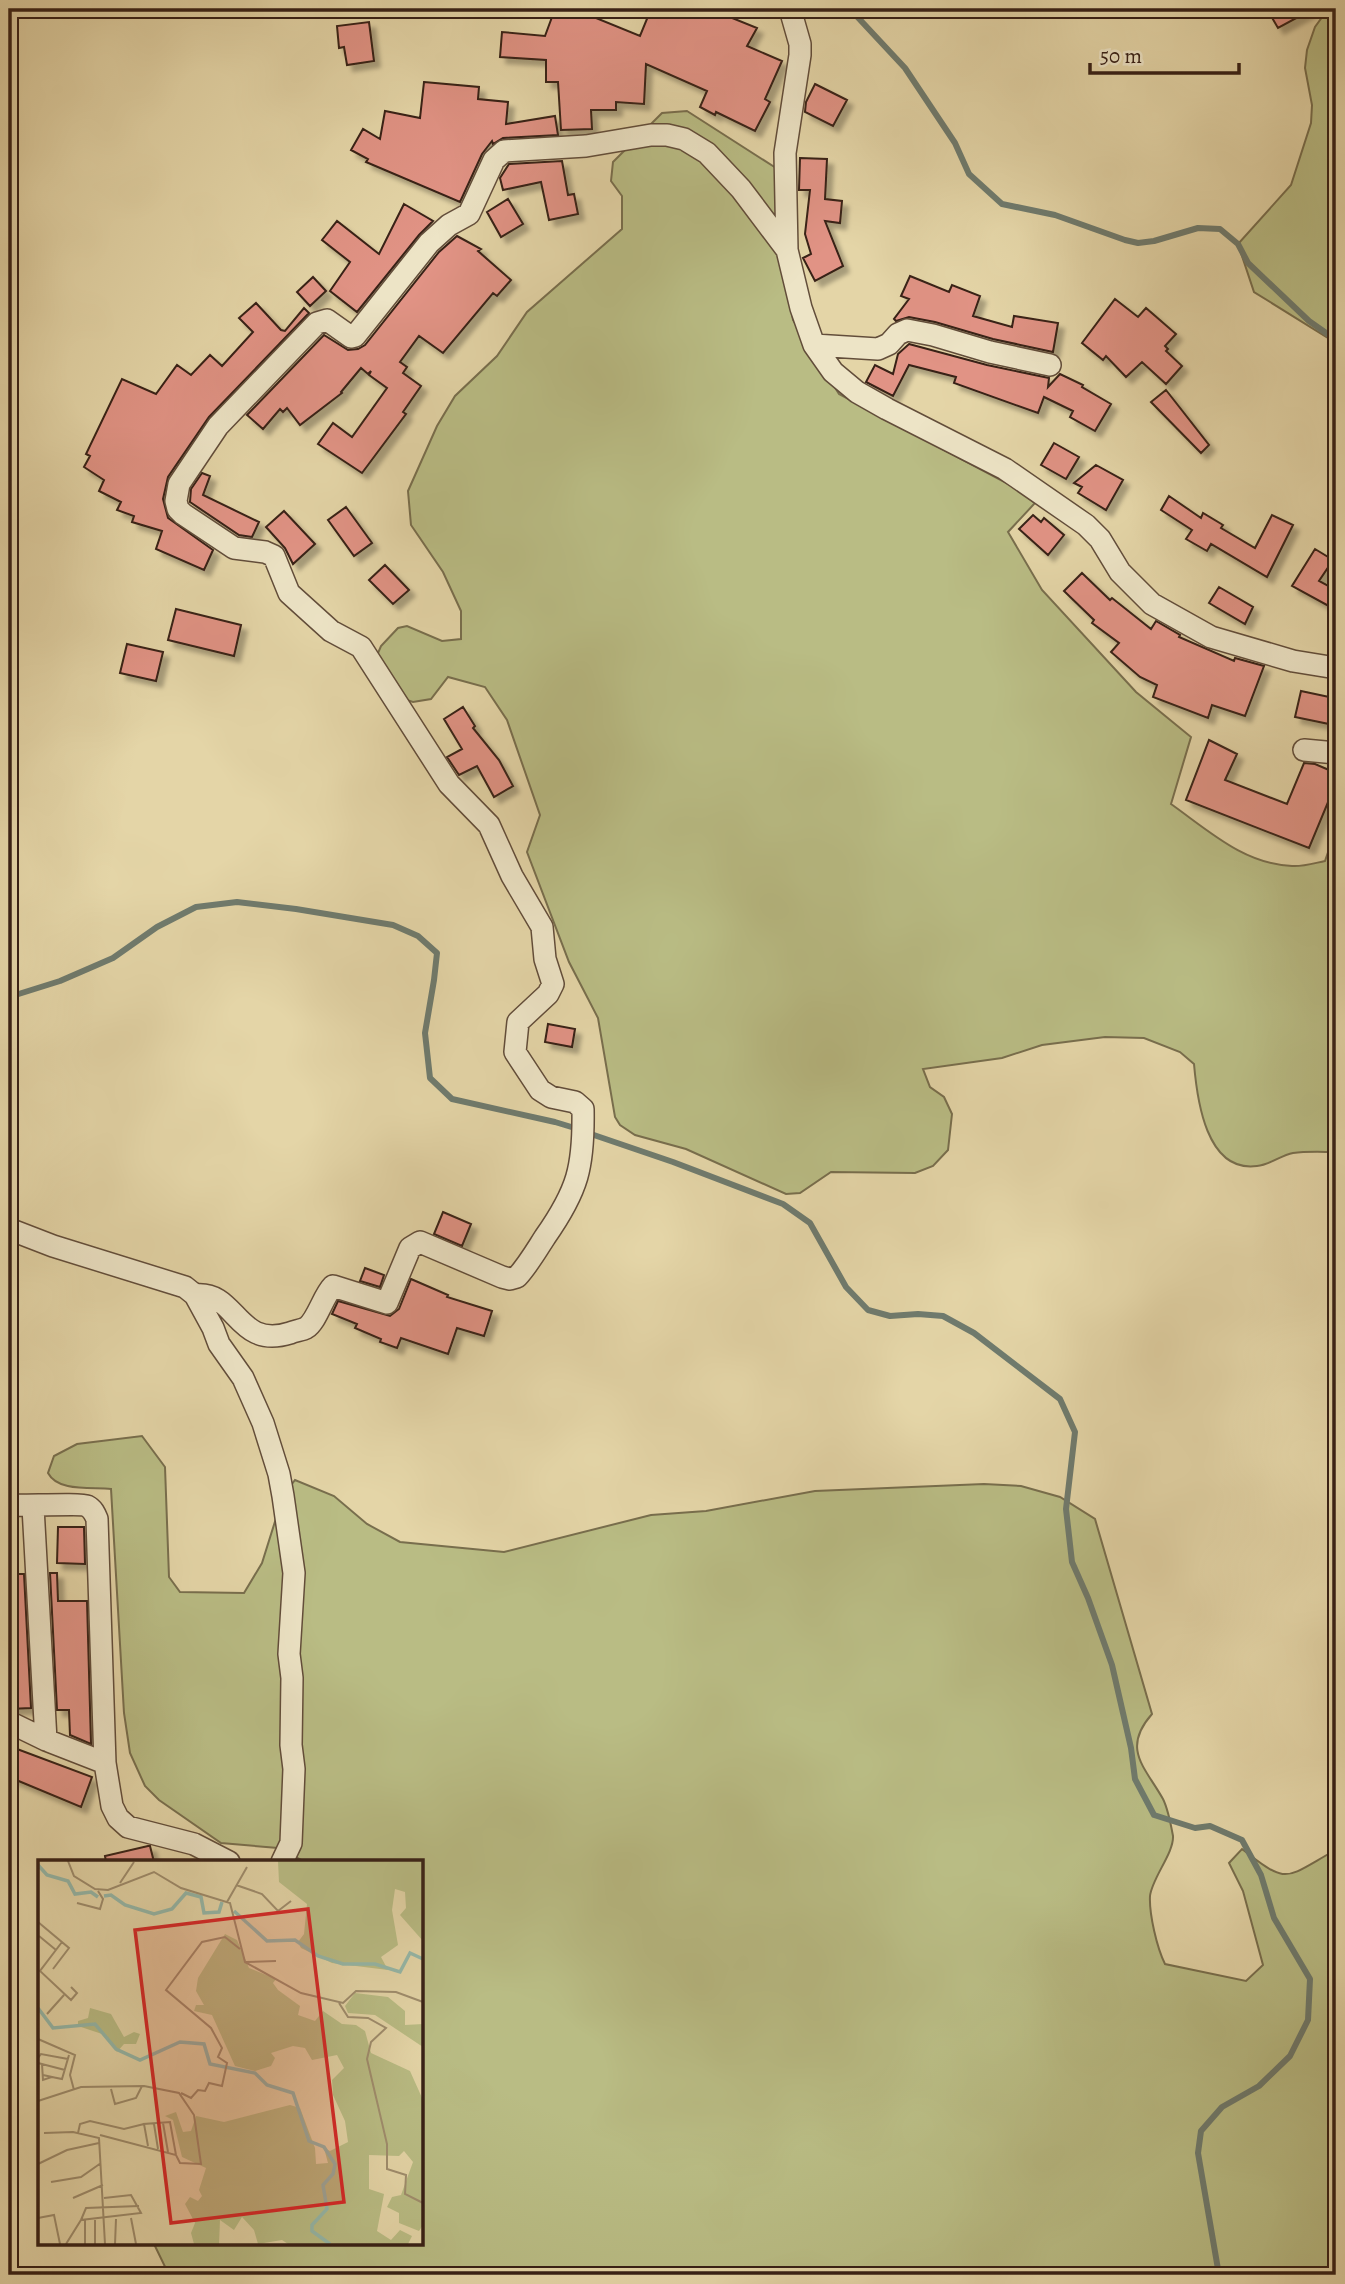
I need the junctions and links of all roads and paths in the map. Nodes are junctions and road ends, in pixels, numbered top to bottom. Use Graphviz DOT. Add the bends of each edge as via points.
graph roads {
  1 [pos="790,9"];
  2 [pos="787,250"];
  3 [pos="814,345"];
  4 [pos="1050,365"];
  5 [pos="1334,671"];
  6 [pos="1304,750"];
  7 [pos="1336,753"];
  8 [pos="9,1229"];
  9 [pos="195,1295"];
  10 [pos="9,1505"];
  11 [pos="33,1507"];
  12 [pos="9,1721"];
  13 [pos="46,1740"];
  14 [pos="105,1763"];
  15 [pos="225,1860"];
  16 [pos="283,1860"];
  1 -- 2 [label="street" via="800,55 785,153"];
  2 -- 3 [label="street"];
  2 -- 9 [label="street" via="741,188 707,153 684,139 650,135 586,146 504,151 494,160 468,214 429,243 355,336 327,320 317,323 222,422 179,484 178,509 183,514 230,546 274,556 289,593 331,631 361,647 449,784 489,825 542,927 553,984 518,1022 515,1052 540,1090 583,1109 580,1171 567,1205 517,1277 502,1277 421,1242 410,1248 387,1303 333,1286 308,1326 269,1337 245,1326 217,1298"];
  3 -- 4 [label="street" via="878,349 907,330"];
  3 -- 5 [label="street" via="832,372 857,392 1006,469 1086,525 1120,572 1152,604 1211,636"];
  6 -- 7 [label="street"];
  8 -- 9 [label="street" via="166,1280"];
  9 -- 16 [label="street" via="263,1423 283,1496 294,1573 289,1654 294,1769 291,1843"];
  10 -- 11 [label="street"];
  11 -- 13 [label="street"];
  11 -- 14 [label="street" via="85,1504 97,1519"];
  12 -- 13 [label="street"];
  13 -- 14 [label="street"];
  14 -- 15 [label="street" via="112,1806 128,1827 194,1844"];
}
